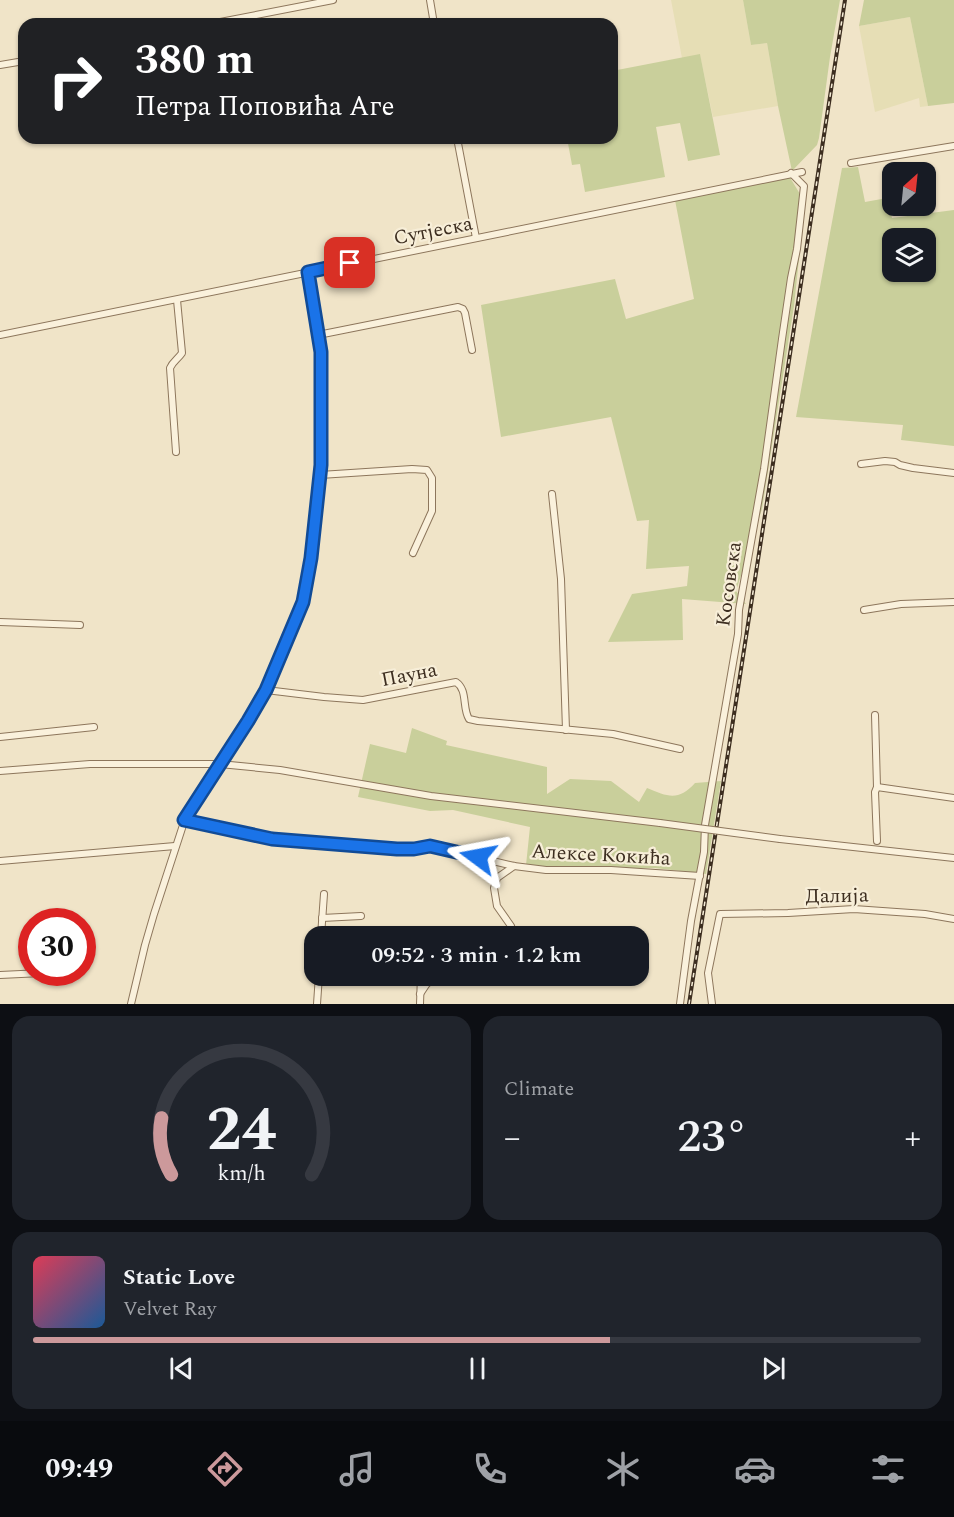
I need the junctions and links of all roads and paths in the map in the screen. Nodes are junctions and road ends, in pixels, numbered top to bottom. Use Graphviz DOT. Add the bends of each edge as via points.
graph roads {
  1 [pos="333,0"];
  2 [pos="430,0"];
  3 [pos="241,18"];
  4 [pos="433,18"];
  5 [pos="18,61"];
  6 [pos="0,65"];
  7 [pos="458,144"];
  8 [pos="954,146"];
  9 [pos="851,163"];
  10 [pos="802,172"];
  11 [pos="791,173"];
  12 [pos="476,238"];
  13 [pos="308,272"];
  14 [pos="177,300"];
  15 [pos="318,334"];
  16 [pos="0,335"];
  17 [pos="472,350"];
  18 [pos="176,452"];
  19 [pos="861,464"];
  20 [pos="954,473"];
  21 [pos="320,475"];
  22 [pos="552,494"];
  23 [pos="413,553"];
  24 [pos="954,602"];
  25 [pos="864,610"];
  26 [pos="0,622"];
  27 [pos="80,625"];
  28 [pos="266,690"];
  29 [pos="875,715"];
  30 [pos="94,727"];
  31 [pos="566,730"];
  32 [pos="0,736"];
  33 [pos="680,749"];
  34 [pos="220,764"];
  35 [pos="0,771"];
  36 [pos="877,787"];
  37 [pos="954,798"];
  38 [pos="184,820"];
  39 [pos="877,841"];
  40 [pos="175,846"];
  41 [pos="954,858"];
  42 [pos="0,861"];
  43 [pos="514,866"];
  44 [pos="700,876"];
  45 [pos="324,894"];
  46 [pos="361,916"];
  47 [pos="322,918"];
  48 [pos="954,919"];
  49 [pos="322,926"];
  50 [pos="511,926"];
  51 [pos="18,974"];
  52 [pos="0,975"];
  53 [pos="318,986"];
  54 [pos="420,986"];
  55 [pos="425,986"];
  56 [pos="420,994"];
  57 [pos="131,1004"];
  58 [pos="317,1004"];
  59 [pos="420,1004"];
  60 [pos="681,1004"];
  61 [pos="712,1004"];
  1 -- 3 [label="street"];
  2 -- 4 [label="street"];
  5 -- 6 [label="street"];
  7 -- 12 [label="street"];
  8 -- 9 [label="street"];
  10 -- 11 [label="street, Сутјеска"];
  11 -- 12 [label="street, Сутјеска"];
  11 -- 44 [label="street, Косовска" via="804,186 797,249 765,469 738,610 738,634"];
  12 -- 13 [label="street, Сутјеска"];
  13 -- 14 [label="street, Сутјеска"];
  13 -- 15 [label="street"];
  14 -- 16 [label="street, Сутјеска"];
  14 -- 18 [label="street" via="182,353 170,368"];
  15 -- 17 [label="street" via="458,307 465,313"];
  15 -- 21 [label="street"];
  19 -- 20 [label="street" via="885,461"];
  21 -- 23 [label="street" via="429,471 432,511"];
  21 -- 28 [label="street" via="303,602"];
  22 -- 31 [label="street" via="561,579"];
  24 -- 25 [label="street"];
  26 -- 27 [label="street"];
  28 -- 31 [label="street, Пауна" via="363,700 456,682 462,690 469,719"];
  28 -- 34 [label="street"];
  29 -- 36 [label="street"];
  30 -- 32 [label="street"];
  31 -- 33 [label="street, Пауна" via="613,734"];
  34 -- 35 [label="street" via="90,764"];
  34 -- 38 [label="street"];
  34 -- 41 [label="street, bridge" via="280,770 431,796"];
  36 -- 37 [label="street"];
  36 -- 39 [label="street"];
  38 -- 40 [label="street"];
  38 -- 43 [label="street" via="272,839 397,849 430,846"];
  40 -- 42 [label="street"];
  40 -- 57 [label="street"];
  43 -- 44 [label="street, Алексе Кокића"];
  43 -- 50 [label="street, Алексе Кокића" via="497,878 494,888 497,906"];
  44 -- 60 [label="street, Косовска"];
  45 -- 47 [label="street"];
  46 -- 47 [label="street"];
  47 -- 49 [label="street"];
  48 -- 61 [label="street, Далија" via="854,909 720,914 708,973"];
  51 -- 52 [label="street"];
  53 -- 58 [label="street"];
  54 -- 56 [label="street"];
  55 -- 56 [label="street"];
  56 -- 59 [label="street"];
}
